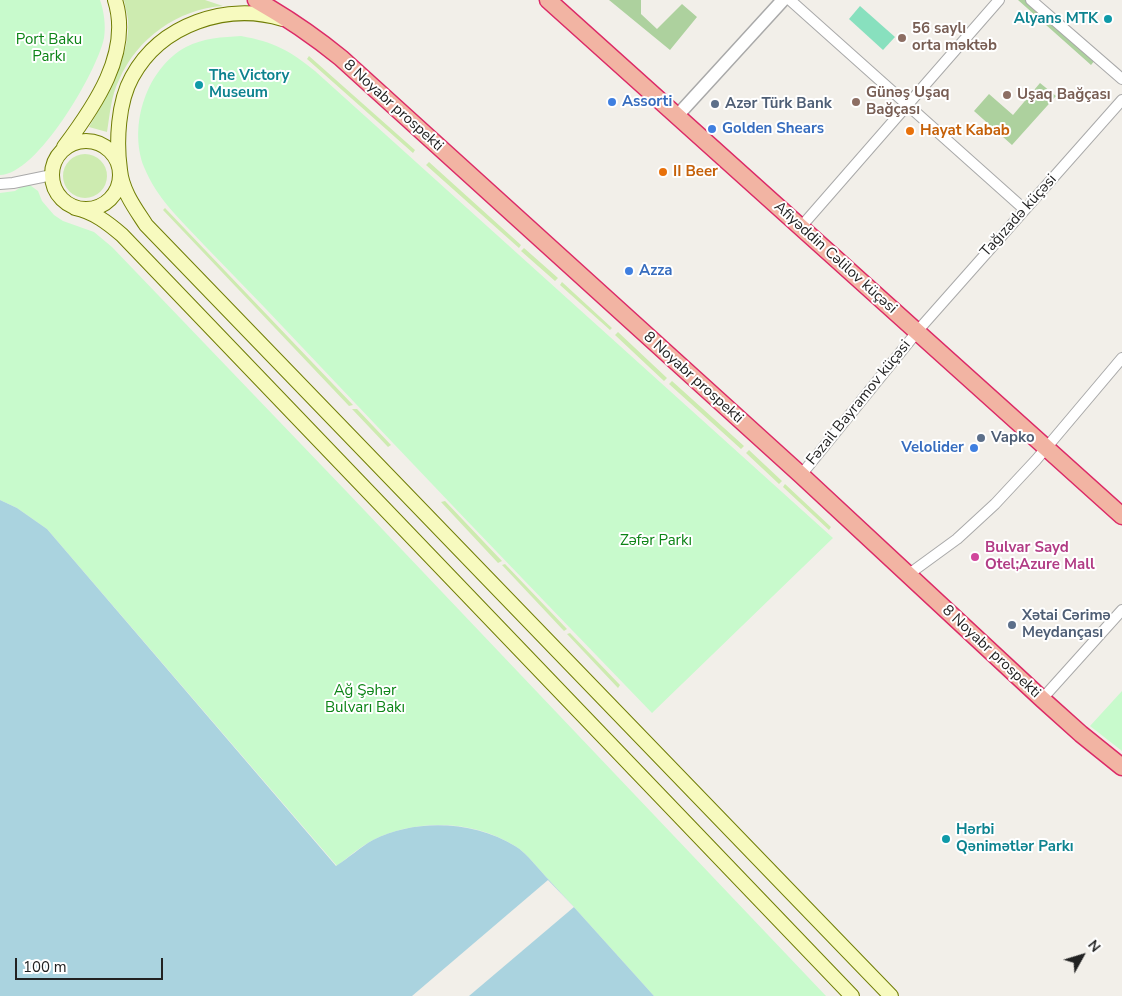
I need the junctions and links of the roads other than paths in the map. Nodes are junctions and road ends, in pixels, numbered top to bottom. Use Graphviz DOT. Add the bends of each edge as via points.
graph roads {
  1 [pos="116,0"];
  2 [pos="256,0"];
  3 [pos="548,0"];
  4 [pos="783,0"];
  5 [pos="790,0"];
  6 [pos="999,0"];
  7 [pos="1031,0"];
  8 [pos="296,24"];
  9 [pos="1122,79"];
  10 [pos="1122,100"];
  11 [pos="908,105"];
  12 [pos="677,116"];
  13 [pos="59,154"];
  14 [pos="120,170"];
  15 [pos="52,175"];
  16 [pos="0,184"];
  17 [pos="75,208"];
  18 [pos="1024,208"];
  19 [pos="800,228"];
  20 [pos="917,332"];
  21 [pos="1122,358"];
  22 [pos="1046,447"];
  23 [pos="801,475"];
  24 [pos="1122,516"];
  25 [pos="909,574"];
  26 [pos="1122,610"];
  27 [pos="1042,699"];
  28 [pos="1122,767"];
  29 [pos="852,996"];
  30 [pos="891,996"];
  1 -- 13 [label="main road" via="119,41 114,61 92,108"];
  2 -- 8 [label="highway, 8 Noyabr prospekti"];
  3 -- 12 [label="highway, Afiyəddin Cəlilov küçəsi"];
  4 -- 12 [label="street"];
  5 -- 11 [label="street"];
  6 -- 11 [label="street"];
  7 -- 9 [label="street"];
  8 -- 14 [label="main road" via="255,13 218,15 177,31 159,44 138,67 126,91 120,120"];
  8 -- 23 [label="highway, 8 Noyabr prospekti" via="341,58"];
  10 -- 18 [label="street, Tağızadə küçəsi"];
  11 -- 18 [label="street"];
  11 -- 19 [label="street"];
  12 -- 19 [label="highway, Afiyəddin Cəlilov küçəsi"];
  13 -- 14 [label="main road" via="78,142 89,141 109,150"];
  13 -- 15 [label="main road"];
  14 -- 17 [label="main road" via="116,193 108,202 87,210"];
  14 -- 30 [label="main road" via="126,191 146,225"];
  15 -- 16 [label="street"];
  15 -- 17 [label="main road" via="58,195"];
  17 -- 29 [label="main road" via="98,217 122,235"];
  18 -- 20 [label="street, Tağızadə küçəsi"];
  19 -- 20 [label="highway, Afiyəddin Cəlilov küçəsi"];
  20 -- 22 [label="highway, Afiyəddin Cəlilov küçəsi"];
  20 -- 23 [label="street, Fəzail Bayramov küçəsi"];
  21 -- 22 [label="street"];
  22 -- 24 [label="highway, Afiyəddin Cəlilov küçəsi"];
  22 -- 25 [label="street" via="978,521"];
  23 -- 25 [label="highway, 8 Noyabr prospekti"];
  25 -- 27 [label="highway, 8 Noyabr prospekti"];
  26 -- 27 [label="street"];
  27 -- 28 [label="highway, 8 Noyabr prospekti"];
}
